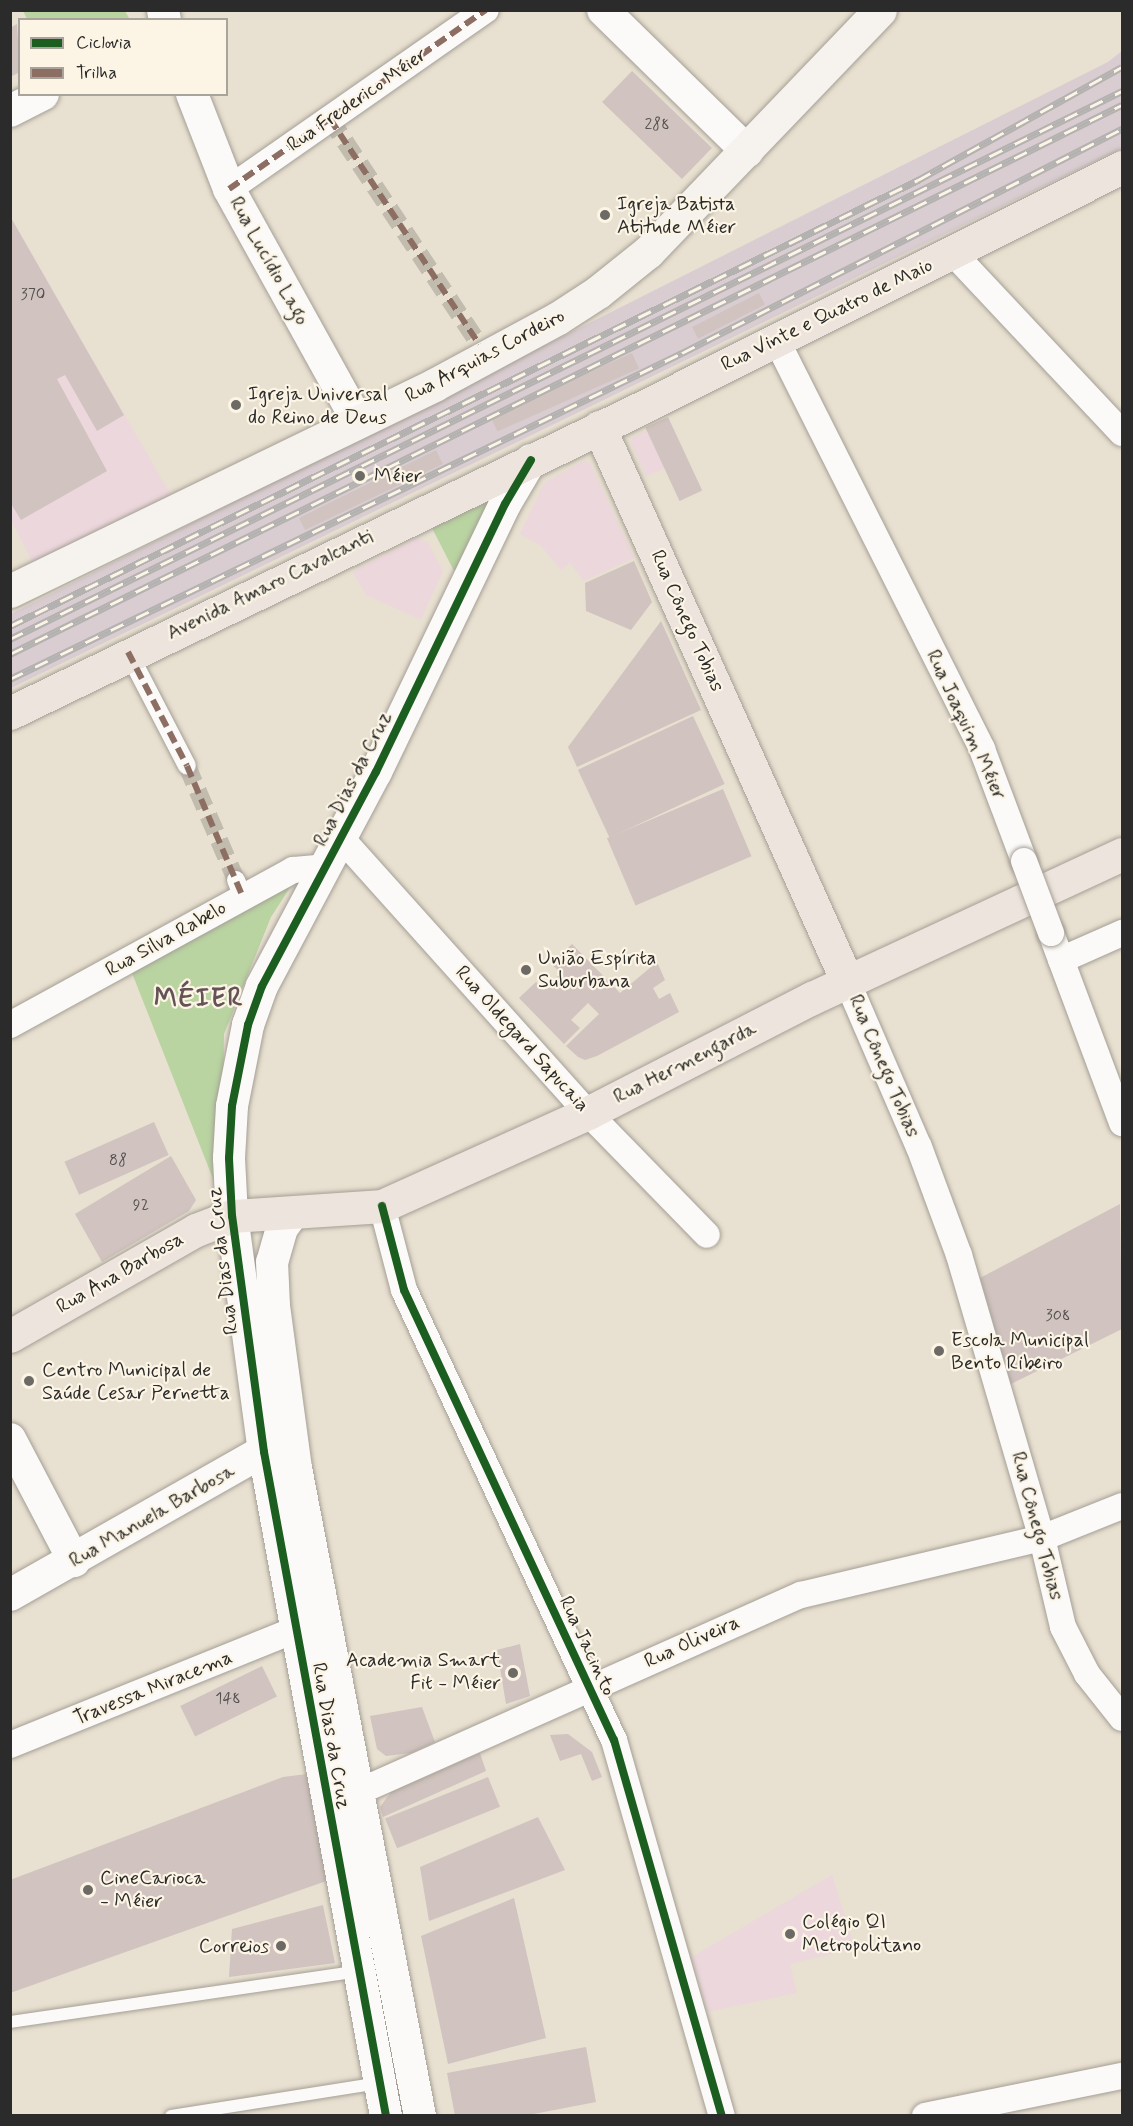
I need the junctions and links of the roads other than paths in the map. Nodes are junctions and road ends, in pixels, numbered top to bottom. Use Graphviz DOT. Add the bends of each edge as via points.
graph roads {
  1 [pos="486,10"];
  2 [pos="603,10"];
  3 [pos="880,10"];
  4 [pos="39,96"];
  5 [pos="193,96"];
  6 [pos="10,111"];
  7 [pos="747,151"];
  8 [pos="1122,167"];
  9 [pos="229,189"];
  10 [pos="952,253"];
  11 [pos="777,341"];
  12 [pos="358,422"];
  13 [pos="599,427"];
  14 [pos="1122,433"];
  15 [pos="531,460"];
  16 [pos="10,591"];
  17 [pos="128,652"];
  18 [pos="10,713"];
  19 [pos="187,766"];
  20 [pos="342,839"];
  21 [pos="1122,854"];
  22 [pos="326,867"];
  23 [pos="1122,933"];
  24 [pos="1061,960"];
  25 [pos="847,981"];
  26 [pos="10,1025"];
  27 [pos="588,1113"];
  28 [pos="1122,1123"];
  29 [pos="382,1206"];
  30 [pos="293,1213"];
  31 [pos="232,1216"];
  32 [pos="707,1235"];
  33 [pos="10,1336"];
  34 [pos="291,1434"];
  35 [pos="10,1439"];
  36 [pos="264,1452"];
  37 [pos="1122,1506"];
  38 [pos="1042,1538"];
  39 [pos="74,1561"];
  40 [pos="10,1595"];
  41 [pos="295,1630"];
  42 [pos="588,1690"];
  43 [pos="1122,1718"];
  44 [pos="10,1745"];
  45 [pos="358,1792"];
  46 [pos="359,1971"];
  47 [pos="10,2022"];
  48 [pos="1122,2076"];
  49 [pos="382,2083"];
  50 [pos="171,2115"];
  51 [pos="386,2115"];
  52 [pos="420,2115"];
  53 [pos="722,2115"];
  54 [pos="925,2115"];
  1 -- 9 [label="street, Rua Frederico Méier"];
  2 -- 7 [label="street"];
  3 -- 7 [label="main road, Rua Arquias Cordeiro"];
  4 -- 6 [label="street"];
  5 -- 9 [label="street, Rua Lucídio Lago"];
  7 -- 12 [label="main road, Rua Arquias Cordeiro" via="648,252 558,318 483,351"];
  8 -- 10 [label="main road, Rua Vinte e Quatro de Maio"];
  9 -- 12 [label="street, Rua Lucídio Lago"];
  10 -- 11 [label="main road, Rua Vinte e Quatro de Maio"];
  10 -- 14 [label="street"];
  11 -- 13 [label="main road, Rua Vinte e Quatro de Maio"];
  11 -- 24 [label="street, Rua Joaquim Méier, bridge" via="982,749"];
  12 -- 16 [label="main road, Rua Arquias Cordeiro"];
  13 -- 15 [label="main road, Rua Vinte e Quatro de Maio"];
  13 -- 25 [label="main road, Rua Cônego Tobias"];
  15 -- 17 [label="main road, Avenida Amaro Cavalcanti"];
  15 -- 20 [label="street, Rua Dias da Cruz" via="505,504"];
  17 -- 18 [label="main road, Avenida Amaro Cavalcanti"];
  17 -- 19 [label="street"];
  20 -- 22 [label="street, Rua Dias da Cruz"];
  20 -- 27 [label="street, Rua Oldegard Sapucaia"];
  21 -- 25 [label="main road, Rua Hermengarda"];
  22 -- 26 [label="street, Rua Silva Rabelo" via="293,870 239,888"];
  22 -- 31 [label="street, Rua Dias da Cruz" via="262,986 248,1025 232,1106"];
  23 -- 24 [label="street"];
  24 -- 28 [label="street, Rua Joaquim Méier"];
  25 -- 27 [label="main road, Rua Hermengarda"];
  25 -- 38 [label="street, Rua Cônego Tobias" via="919,1147 959,1255"];
  27 -- 29 [label="main road, Rua Hermengarda"];
  27 -- 32 [label="street, Rua Oldegard Sapucaia"];
  29 -- 30 [label="main road, Rua Hermengarda"];
  29 -- 42 [label="street, Rua Jacinto" via="404,1290"];
  30 -- 31 [label="main road, Rua Hermengarda"];
  30 -- 34 [label="street, Rua Dias da Cruz" via="282,1228 272,1262"];
  31 -- 33 [label="main road, Rua Ana Barbosa" via="196,1230"];
  31 -- 36 [label="street, Rua Dias da Cruz"];
  34 -- 36 [label="street, Rua Manuela Barbosa"];
  34 -- 45 [label="street, Rua Dias da Cruz"];
  35 -- 39 [label="street"];
  36 -- 39 [label="street, Rua Manuela Barbosa"];
  36 -- 41 [label="street, Rua Dias da Cruz"];
  37 -- 38 [label="street, Rua Oliveira"];
  38 -- 42 [label="street, Rua Oliveira" via="801,1595"];
  38 -- 43 [label="street, Rua Cônego Tobias" via="1063,1626 1074,1653"];
  39 -- 40 [label="street, Rua Manuela Barbosa"];
  41 -- 44 [label="street, Travessa Miracema"];
  41 -- 46 [label="street, Rua Dias da Cruz"];
  42 -- 45 [label="street, Rua Oliveira"];
  42 -- 53 [label="street, Rua Jacinto" via="621,1763"];
  45 -- 52 [label="street, Rua Dias da Cruz"];
  46 -- 47 [label="lane"];
  46 -- 49 [label="street, Rua Dias da Cruz"];
  48 -- 54 [label="street"];
  49 -- 50 [label="lane"];
  49 -- 51 [label="street, Rua Dias da Cruz"];
}
